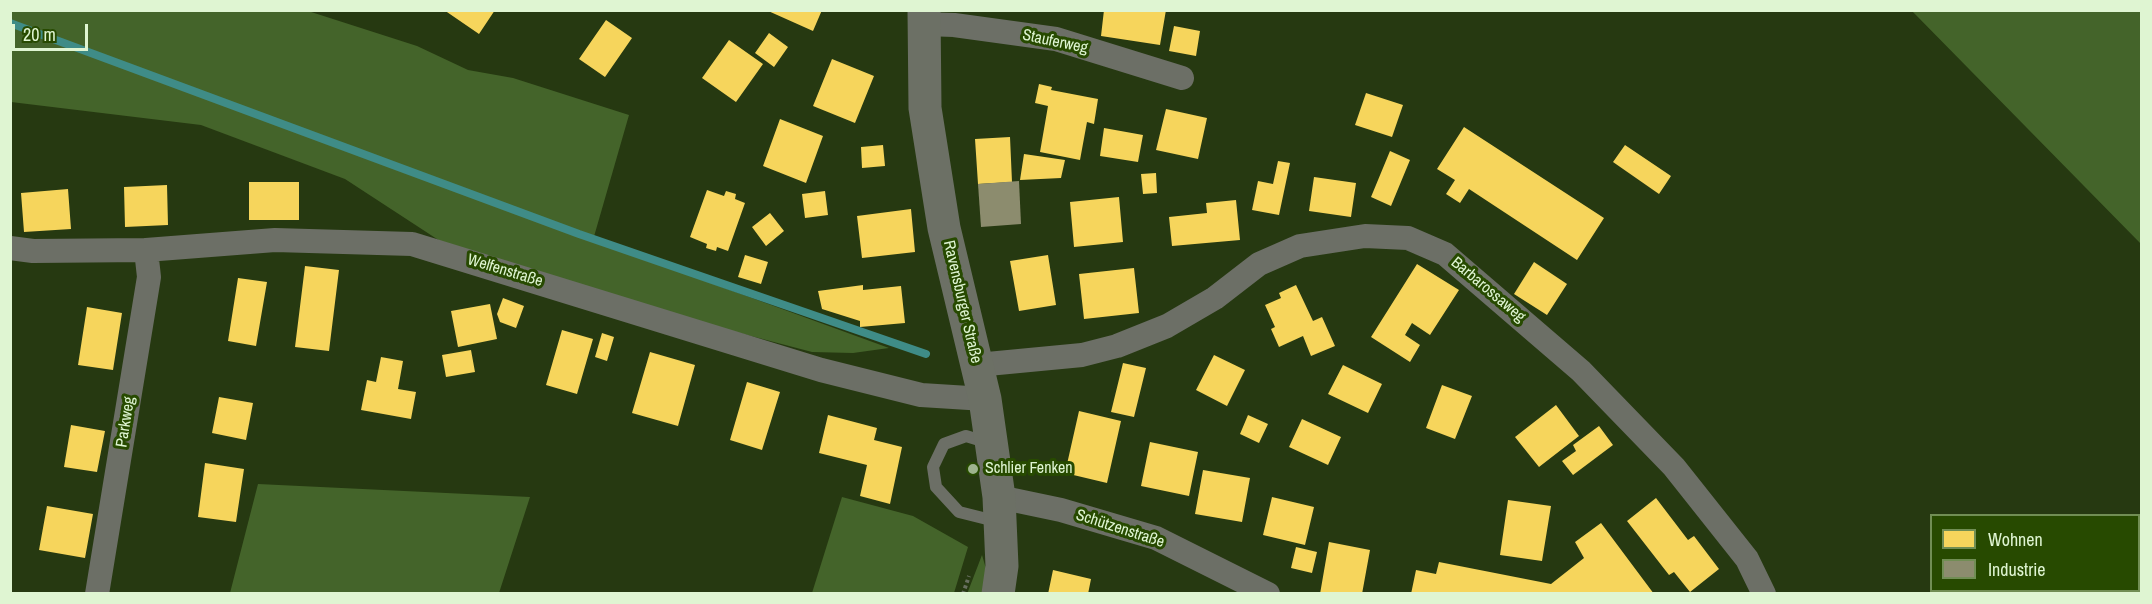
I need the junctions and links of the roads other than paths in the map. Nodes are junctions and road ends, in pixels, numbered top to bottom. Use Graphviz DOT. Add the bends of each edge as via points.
graph roads {
  1 [pos="924,17"];
  2 [pos="1182,78"];
  3 [pos="10,248"];
  4 [pos="146,250"];
  5 [pos="977,365"];
  6 [pos="985,399"];
  7 [pos="992,444"];
  8 [pos="1000,510"];
  9 [pos="97,594"];
  10 [pos="998,594"];
  11 [pos="1268,594"];
  12 [pos="1764,594"];
  1 -- 2 [label="street, Stauferweg" via="1056,39"];
  1 -- 5 [label="main road, Ravensburger Straße" via="925,108 944,228"];
  3 -- 4 [label="street, Welfenstraße"];
  4 -- 6 [label="street, Welfenstraße" via="275,240 412,244 822,370 921,395"];
  4 -- 9 [label="street, Parkweg" via="149,277"];
  5 -- 6 [label="main road, Ravensburger Straße"];
  5 -- 12 [label="street, Barbarossaweg" via="1082,354 1117,346 1167,327 1215,298 1258,264 1300,246 1365,236 1408,238 1445,254 1581,371 1674,467 1747,560"];
  6 -- 7 [label="main road, Ravensburger Straße"];
  7 -- 8 [label="main road, Ravensburger Straße"];
  7 -- 8 [label="lane" via="966,436 944,444 933,467 936,487 959,512"];
  8 -- 10 [label="main road, Ravensburger Straße" via="1002,566"];
  8 -- 11 [label="street, Schützenstraße" via="1061,510 1156,538"];
}
